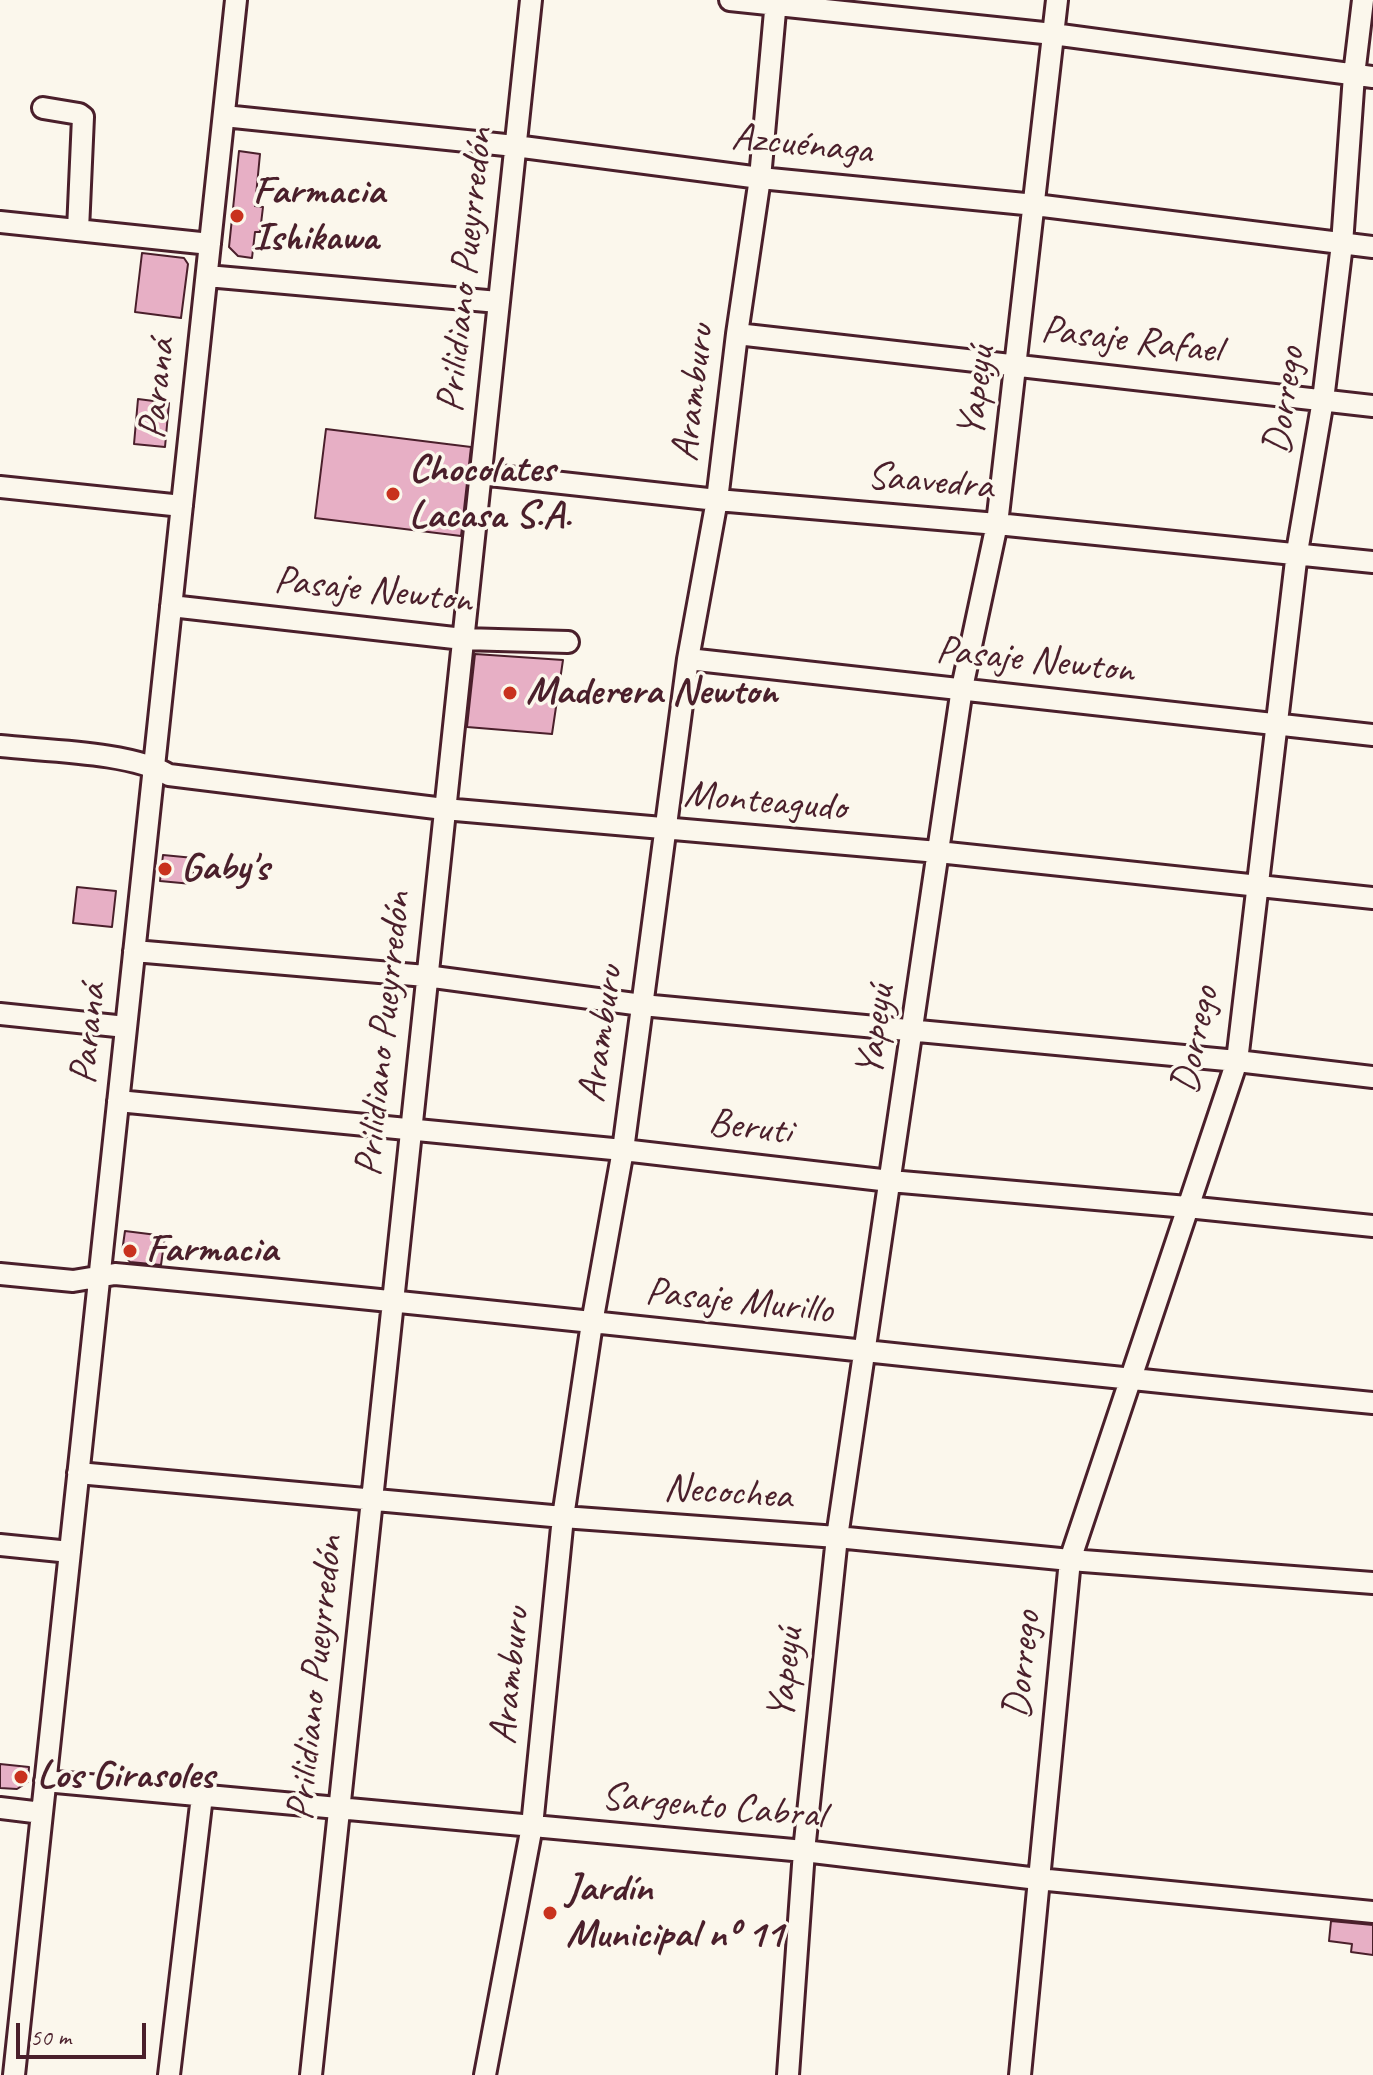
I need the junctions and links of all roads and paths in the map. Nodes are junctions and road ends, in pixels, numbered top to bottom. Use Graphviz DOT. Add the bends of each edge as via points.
graph roads {
  1 [pos="236,0"];
  2 [pos="531,0"];
  3 [pos="730,0"];
  4 [pos="1057,0"];
  5 [pos="1363,0"];
  6 [pos="776,2"];
  7 [pos="1053,34"];
  8 [pos="1364,76"];
  9 [pos="43,108"];
  10 [pos="224,116"];
  11 [pos="515,146"];
  12 [pos="760,178"];
  13 [pos="1035,205"];
  14 [pos="0,222"];
  15 [pos="78,230"];
  16 [pos="210,244"];
  17 [pos="1342,244"];
  18 [pos="1373,247"];
  19 [pos="207,276"];
  20 [pos="498,302"];
  21 [pos="737,334"];
  22 [pos="1017,365"];
  23 [pos="1323,400"];
  24 [pos="1373,406"];
  25 [pos="480,474"];
  26 [pos="0,487"];
  27 [pos="717,500"];
  28 [pos="182,506"];
  29 [pos="997,524"];
  30 [pos="1297,552"];
  31 [pos="1373,562"];
  32 [pos="171,606"];
  33 [pos="463,639"];
  34 [pos="568,642"];
  35 [pos="688,659"];
  36 [pos="962,688"];
  37 [pos="1277,724"];
  38 [pos="1373,735"];
  39 [pos="0,746"];
  40 [pos="154,766"];
  41 [pos="444,809"];
  42 [pos="667,830"];
  43 [pos="938,852"];
  44 [pos="1257,885"];
  45 [pos="1373,898"];
  46 [pos="134,951"];
  47 [pos="426,976"];
  48 [pos="642,1005"];
  49 [pos="0,1014"];
  50 [pos="126,1027"];
  51 [pos="913,1030"];
  52 [pos="1237,1061"];
  53 [pos="1373,1077"];
  54 [pos="118,1101"];
  55 [pos="410,1128"];
  56 [pos="623,1150"];
  57 [pos="890,1181"];
  58 [pos="1187,1207"];
  59 [pos="1373,1226"];
  60 [pos="0,1274"];
  61 [pos="99,1276"];
  62 [pos="392,1300"];
  63 [pos="592,1323"];
  64 [pos="864,1351"];
  65 [pos="1131,1380"];
  66 [pos="1373,1403"];
  67 [pos="78,1473"];
  68 [pos="371,1500"];
  69 [pos="563,1517"];
  70 [pos="837,1537"];
  71 [pos="0,1545"];
  72 [pos="70,1552"];
  73 [pos="1070,1560"];
  74 [pos="1373,1583"];
  75 [pos="45,1781"];
  76 [pos="202,1796"];
  77 [pos="0,1808"];
  78 [pos="338,1808"];
  79 [pos="42,1813"];
  80 [pos="532,1826"];
  81 [pos="804,1851"];
  82 [pos="1038,1879"];
  83 [pos="1373,1912"];
  84 [pos="0,2073"];
  85 [pos="14,2075"];
  86 [pos="169,2075"];
  87 [pos="311,2075"];
  88 [pos="485,2075"];
  89 [pos="788,2075"];
  90 [pos="1020,2075"];
  1 -- 10 [label="street, Paraná"];
  2 -- 11 [label="street, Prilidiano Pueyrredón"];
  3 -- 6 [label="street"];
  4 -- 7 [label="street, Yapeyú"];
  5 -- 8 [label="street, Dorrego"];
  6 -- 7 [label="street"];
  6 -- 12 [label="street, Aramburu"];
  7 -- 8 [label="street"];
  7 -- 13 [label="street, Yapeyú"];
  8 -- 17 [label="street, Dorrego"];
  9 -- 15 [label="street" via="83,117"];
  10 -- 11 [label="street, Azcuénaga"];
  10 -- 16 [label="street, Paraná"];
  11 -- 12 [label="street, Azcuénaga"];
  11 -- 20 [label="street, Prilidiano Pueyrredón"];
  12 -- 13 [label="street, Azcuénaga"];
  12 -- 21 [label="street, Aramburu"];
  13 -- 17 [label="street, Azcuénaga"];
  13 -- 22 [label="street, Yapeyú"];
  14 -- 15 [label="street"];
  15 -- 16 [label="street"];
  16 -- 19 [label="street, Paraná"];
  17 -- 18 [label="street, Azcuénaga"];
  17 -- 23 [label="street, Dorrego"];
  19 -- 20 [label="street"];
  19 -- 28 [label="street, Paraná"];
  20 -- 25 [label="street, Prilidiano Pueyrredón"];
  21 -- 22 [label="street, Pasaje Rafael"];
  21 -- 27 [label="street, Aramburu"];
  22 -- 23 [label="street, Pasaje Rafael"];
  22 -- 29 [label="street, Yapeyú"];
  23 -- 24 [label="street, Pasaje Rafael"];
  23 -- 30 [label="street, Dorrego"];
  25 -- 27 [label="street, Saavedra"];
  25 -- 33 [label="street, Prilidiano Pueyrredón"];
  26 -- 28 [label="street"];
  27 -- 29 [label="street, Saavedra"];
  27 -- 35 [label="street, Aramburu"];
  28 -- 32 [label="street, Paraná"];
  29 -- 30 [label="street, Saavedra"];
  29 -- 36 [label="street, Yapeyú"];
  30 -- 31 [label="street, Saavedra"];
  30 -- 37 [label="street, Dorrego"];
  32 -- 33 [label="street, Pasaje Newton"];
  32 -- 40 [label="street, Paraná"];
  33 -- 34 [label="street, Pasaje Newton"];
  33 -- 41 [label="street, Prilidiano Pueyrredón"];
  35 -- 36 [label="street, Pasaje Newton"];
  35 -- 42 [label="street, Aramburu"];
  36 -- 37 [label="street, Pasaje Newton"];
  36 -- 43 [label="street, Yapeyú"];
  37 -- 38 [label="street, Pasaje Newton"];
  37 -- 44 [label="street, Dorrego"];
  39 -- 40 [label="street, Monteagudo"];
  40 -- 41 [label="street, Monteagudo" via="169,775"];
  40 -- 46 [label="street, Paraná"];
  41 -- 42 [label="street, Monteagudo"];
  41 -- 47 [label="street, Prilidiano Pueyrredón"];
  42 -- 43 [label="street, Monteagudo"];
  42 -- 48 [label="street, Aramburu"];
  43 -- 44 [label="street, Monteagudo"];
  43 -- 51 [label="street, Yapeyú"];
  44 -- 45 [label="street, Monteagudo"];
  44 -- 52 [label="street, Dorrego"];
  46 -- 47 [label="street"];
  46 -- 50 [label="street, Paraná"];
  47 -- 48 [label="street"];
  47 -- 55 [label="street, Prilidiano Pueyrredón"];
  48 -- 51 [label="street"];
  48 -- 56 [label="street, Aramburu"];
  49 -- 50 [label="street"];
  50 -- 54 [label="street, Paraná"];
  51 -- 52 [label="street"];
  51 -- 57 [label="street, Yapeyú"];
  52 -- 53 [label="street"];
  52 -- 58 [label="street, Dorrego"];
  54 -- 55 [label="street, Beruti"];
  54 -- 61 [label="street, Paraná"];
  55 -- 56 [label="street, Beruti"];
  55 -- 62 [label="street, Prilidiano Pueyrredón"];
  56 -- 57 [label="street, Beruti"];
  56 -- 63 [label="street, Aramburu"];
  57 -- 58 [label="street, Beruti"];
  57 -- 64 [label="street, Yapeyú"];
  58 -- 59 [label="street, Beruti"];
  58 -- 65 [label="street, Dorrego"];
  60 -- 61 [label="street, Pasaje Murillo" via="73,1281"];
  61 -- 62 [label="street, Pasaje Murillo"];
  61 -- 67 [label="street, Paraná"];
  62 -- 63 [label="street, Pasaje Murillo"];
  62 -- 68 [label="street, Prilidiano Pueyrredón"];
  63 -- 64 [label="street, Pasaje Murillo"];
  63 -- 69 [label="street, Aramburu"];
  64 -- 65 [label="street, Pasaje Murillo"];
  64 -- 70 [label="street, Yapeyú"];
  65 -- 66 [label="street, Pasaje Murillo"];
  65 -- 73 [label="street, Dorrego"];
  67 -- 68 [label="street, Necochea"];
  67 -- 72 [label="street, Paraná"];
  68 -- 69 [label="street, Necochea"];
  68 -- 78 [label="street, Prilidiano Pueyrredón"];
  69 -- 70 [label="street, Necochea"];
  69 -- 80 [label="street, Aramburu"];
  70 -- 73 [label="street, Necochea"];
  70 -- 81 [label="street, Yapeyú"];
  71 -- 72 [label="street"];
  72 -- 75 [label="street, Paraná"];
  73 -- 74 [label="street, Necochea"];
  73 -- 82 [label="street, Dorrego"];
  75 -- 76 [label="street, Sargento Cabral"];
  75 -- 79 [label="street, Paraná"];
  76 -- 78 [label="street, Sargento Cabral"];
  76 -- 86 [label="street"];
  77 -- 79 [label="street"];
  78 -- 80 [label="street, Sargento Cabral"];
  78 -- 87 [label="street, Prilidiano Pueyrredón"];
  79 -- 85 [label="street, Paraná"];
  80 -- 81 [label="street, Sargento Cabral"];
  80 -- 88 [label="street, Aramburu"];
  81 -- 82 [label="street, Sargento Cabral"];
  81 -- 89 [label="street, Yapeyú"];
  82 -- 83 [label="street, Sargento Cabral"];
  82 -- 90 [label="street, Dorrego"];
  84 -- 85 [label="street"];
}
